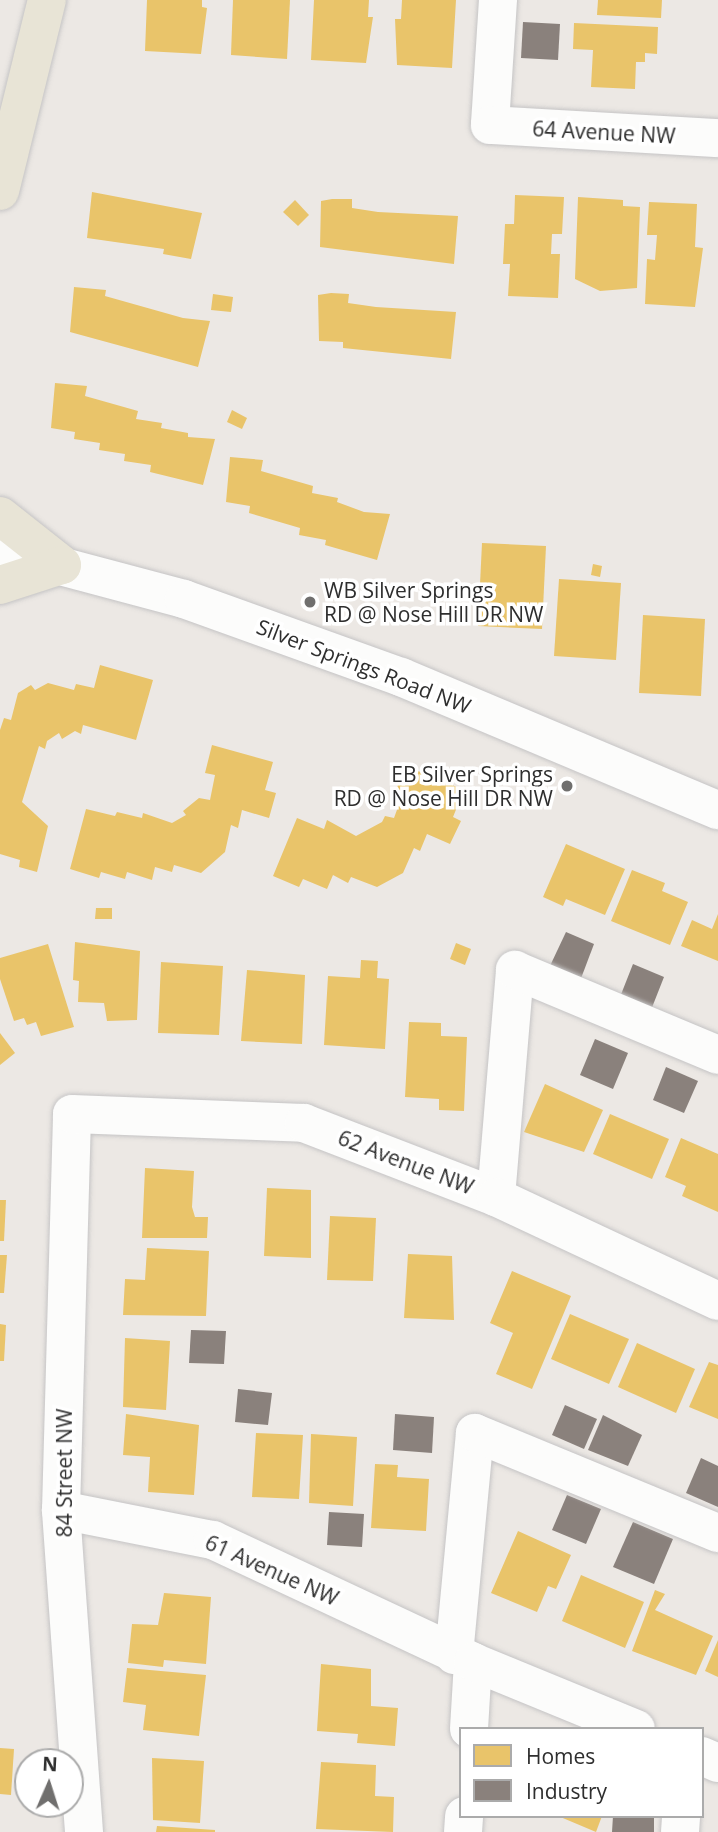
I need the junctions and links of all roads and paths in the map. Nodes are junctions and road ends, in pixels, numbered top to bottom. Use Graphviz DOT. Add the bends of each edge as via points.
graph roads {
  1 [pos="47,0"];
  2 [pos="498,0"];
  3 [pos="718,138"];
  4 [pos="0,191"];
  5 [pos="0,516"];
  6 [pos="0,550"];
  7 [pos="62,565"];
  8 [pos="0,585"];
  9 [pos="718,810"];
  10 [pos="718,1055"];
  11 [pos="72,1114"];
  12 [pos="496,1197"];
  13 [pos="718,1301"];
  14 [pos="61,1510"];
  15 [pos="718,1533"];
  16 [pos="464,1658"];
  17 [pos="469,1727"];
  18 [pos="631,1727"];
  19 [pos="84,1832"];
  1 -- 4 [label="main road"];
  2 -- 3 [label="street, 64 Avenue NW" via="490,125"];
  5 -- 7 [label="main road"];
  6 -- 7 [label="street, Silver Springs Road NW"];
  7 -- 8 [label="main road"];
  7 -- 9 [label="street, Silver Springs Road NW" via="184,599 401,677"];
  10 -- 12 [label="street" via="514,970"];
  11 -- 12 [label="street, 62 Avenue NW" via="304,1123"];
  11 -- 14 [label="street, 84 Street NW"];
  12 -- 13 [label="street, 62 Avenue NW"];
  14 -- 16 [label="street, 61 Avenue NW" via="214,1540"];
  14 -- 19 [label="street, 84 Street NW"];
  15 -- 16 [label="street" via="475,1433"];
  16 -- 17 [label="street"];
  16 -- 18 [label="street, 61 Avenue NW"];
}
